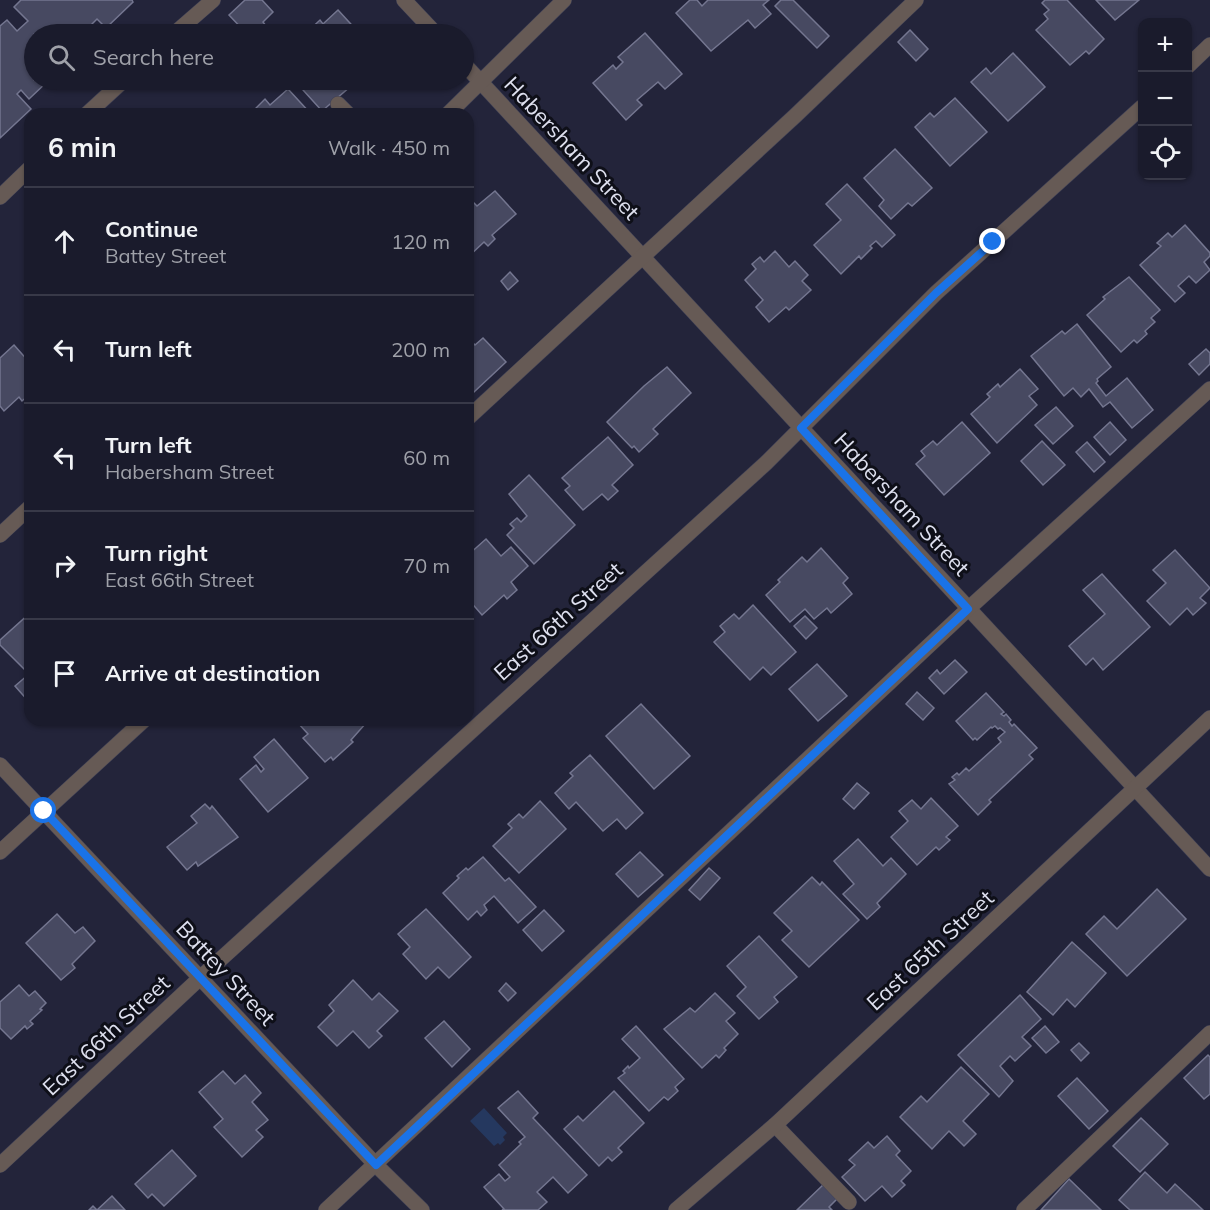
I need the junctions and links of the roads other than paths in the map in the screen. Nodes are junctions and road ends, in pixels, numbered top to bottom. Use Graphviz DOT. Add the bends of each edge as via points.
graph roads {
  1 [pos="213,0"];
  2 [pos="405,0"];
  3 [pos="564,0"];
  4 [pos="916,0"];
  5 [pos="185,24"];
  6 [pos="427,24"];
  7 [pos="1210,45"];
  8 [pos="1192,62"];
  9 [pos="474,75"];
  10 [pos="481,83"];
  11 [pos="113,90"];
  12 [pos="474,90"];
  13 [pos="474,90"];
  14 [pos="94,108"];
  15 [pos="454,108"];
  16 [pos="1138,111"];
  17 [pos="24,174"];
  18 [pos="0,197"];
  19 [pos="643,257"];
  20 [pos="1210,389"];
  21 [pos="474,412"];
  22 [pos="801,428"];
  23 [pos="24,513"];
  24 [pos="0,535"];
  25 [pos="968,609"];
  26 [pos="1210,718"];
  27 [pos="137,726"];
  28 [pos="0,765"];
  29 [pos="1135,789"];
  30 [pos="44,811"];
  31 [pos="0,852"];
  32 [pos="1210,869"];
  33 [pos="200,978"];
  34 [pos="1210,1033"];
  35 [pos="775,1125"];
  36 [pos="0,1165"];
  37 [pos="376,1165"];
  38 [pos="849,1202"];
  39 [pos="326,1210"];
  40 [pos="422,1210"];
  41 [pos="676,1210"];
  42 [pos="1024,1210"];
  1 -- 5 [label="street"];
  2 -- 6 [label="street"];
  3 -- 10 [label="street"];
  4 -- 19 [label="street"];
  7 -- 8 [label="street"];
  9 -- 10 [label="street, Habersham Street"];
  10 -- 12 [label="street"];
  10 -- 19 [label="street, Habersham Street"];
  11 -- 14 [label="street"];
  13 -- 15 [label="street"];
  16 -- 22 [label="street, East 66th Street" via="936,293"];
  17 -- 18 [label="street"];
  19 -- 21 [label="street"];
  19 -- 22 [label="street, Habersham Street"];
  20 -- 25 [label="street"];
  22 -- 25 [label="street, Habersham Street"];
  22 -- 33 [label="street, East 66th Street"];
  23 -- 24 [label="street"];
  25 -- 29 [label="street, Habersham Street"];
  25 -- 37 [label="street"];
  26 -- 29 [label="street, East 65th Street"];
  27 -- 30 [label="street"];
  28 -- 30 [label="street, Battey Street"];
  29 -- 32 [label="street, Habersham Street"];
  29 -- 35 [label="street, East 65th Street"];
  30 -- 31 [label="street"];
  30 -- 33 [label="street, Battey Street"];
  33 -- 36 [label="street, East 66th Street"];
  33 -- 37 [label="street, Battey Street"];
  34 -- 42 [label="street"];
  35 -- 38 [label="street"];
  35 -- 41 [label="street, East 65th Street"];
  37 -- 39 [label="street"];
  37 -- 40 [label="street, Battey Street"];
}
